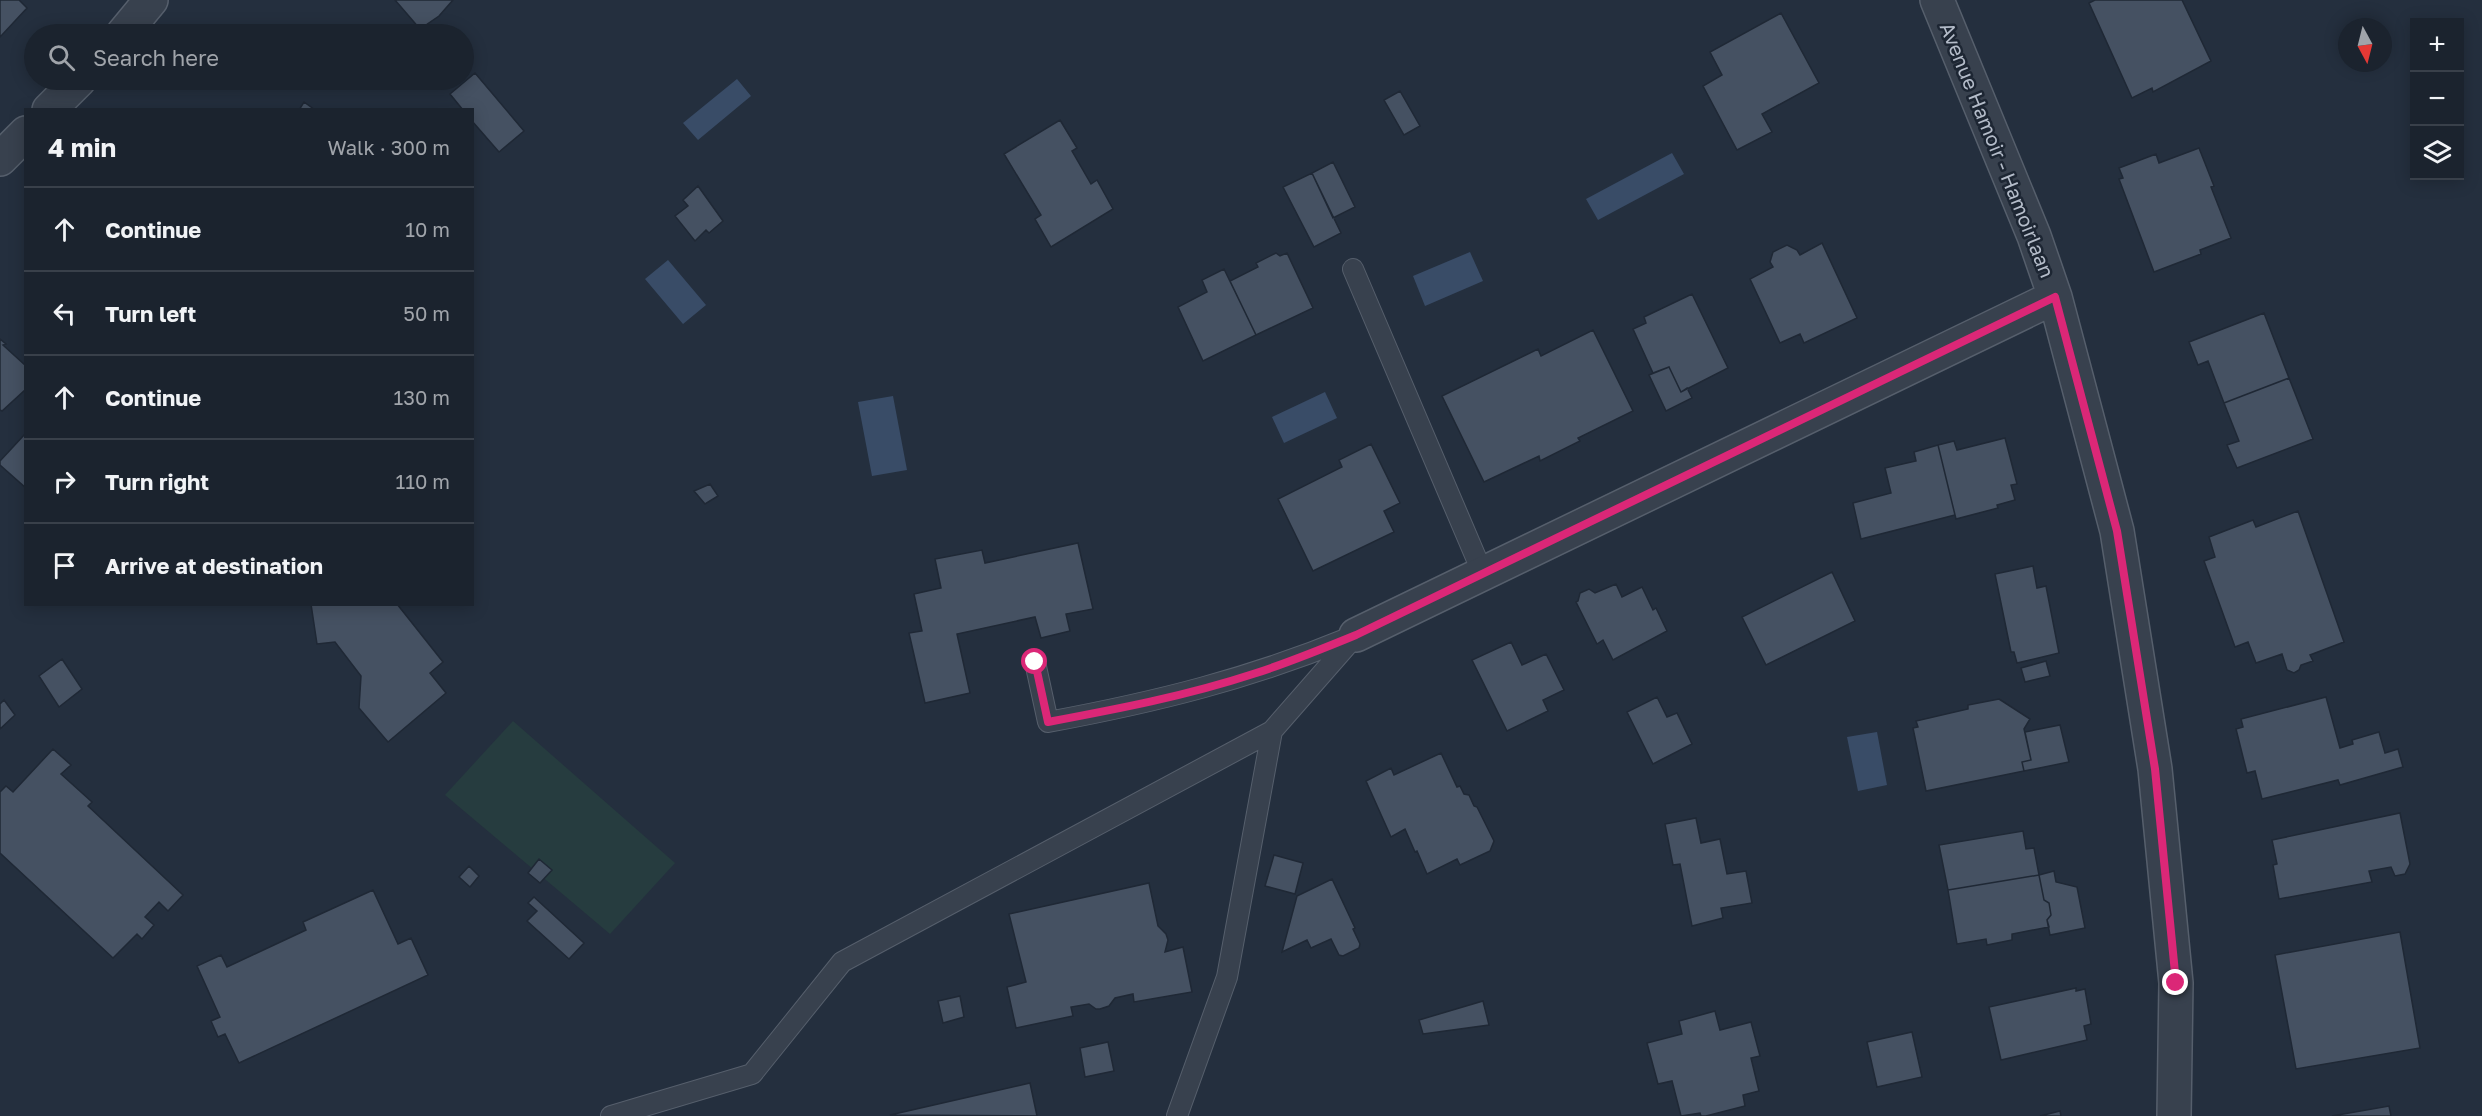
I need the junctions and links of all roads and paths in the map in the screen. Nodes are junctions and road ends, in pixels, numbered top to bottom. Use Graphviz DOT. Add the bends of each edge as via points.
graph roads {
  1 [pos="151,0"];
  2 [pos="1936,0"];
  3 [pos="131,24"];
  4 [pos="69,90"];
  5 [pos="51,108"];
  6 [pos="24,135"];
  7 [pos="0,159"];
  8 [pos="1353,269"];
  9 [pos="2055,297"];
  10 [pos="1483,574"];
  11 [pos="1356,635"];
  12 [pos="1035,662"];
  13 [pos="1272,731"];
  14 [pos="611,1116"];
  15 [pos="1177,1116"];
  16 [pos="2174,1116"];
  1 -- 3 [label="street"];
  2 -- 9 [label="street, Avenue Hamoir - Hamoirlaan" via="2034,236"];
  4 -- 5 [label="street"];
  6 -- 7 [label="street"];
  8 -- 10 [label="lane"];
  9 -- 10 [label="street"];
  9 -- 16 [label="street, Avenue Hamoir - Hamoirlaan" via="2117,531 2155,769 2176,983"];
  10 -- 11 [label="street"];
  11 -- 12 [label="lane" via="1205,688 1048,722"];
  11 -- 13 [label="lane"];
  13 -- 14 [label="lane" via="842,962 752,1074"];
  13 -- 15 [label="lane" via="1227,977"];
}
